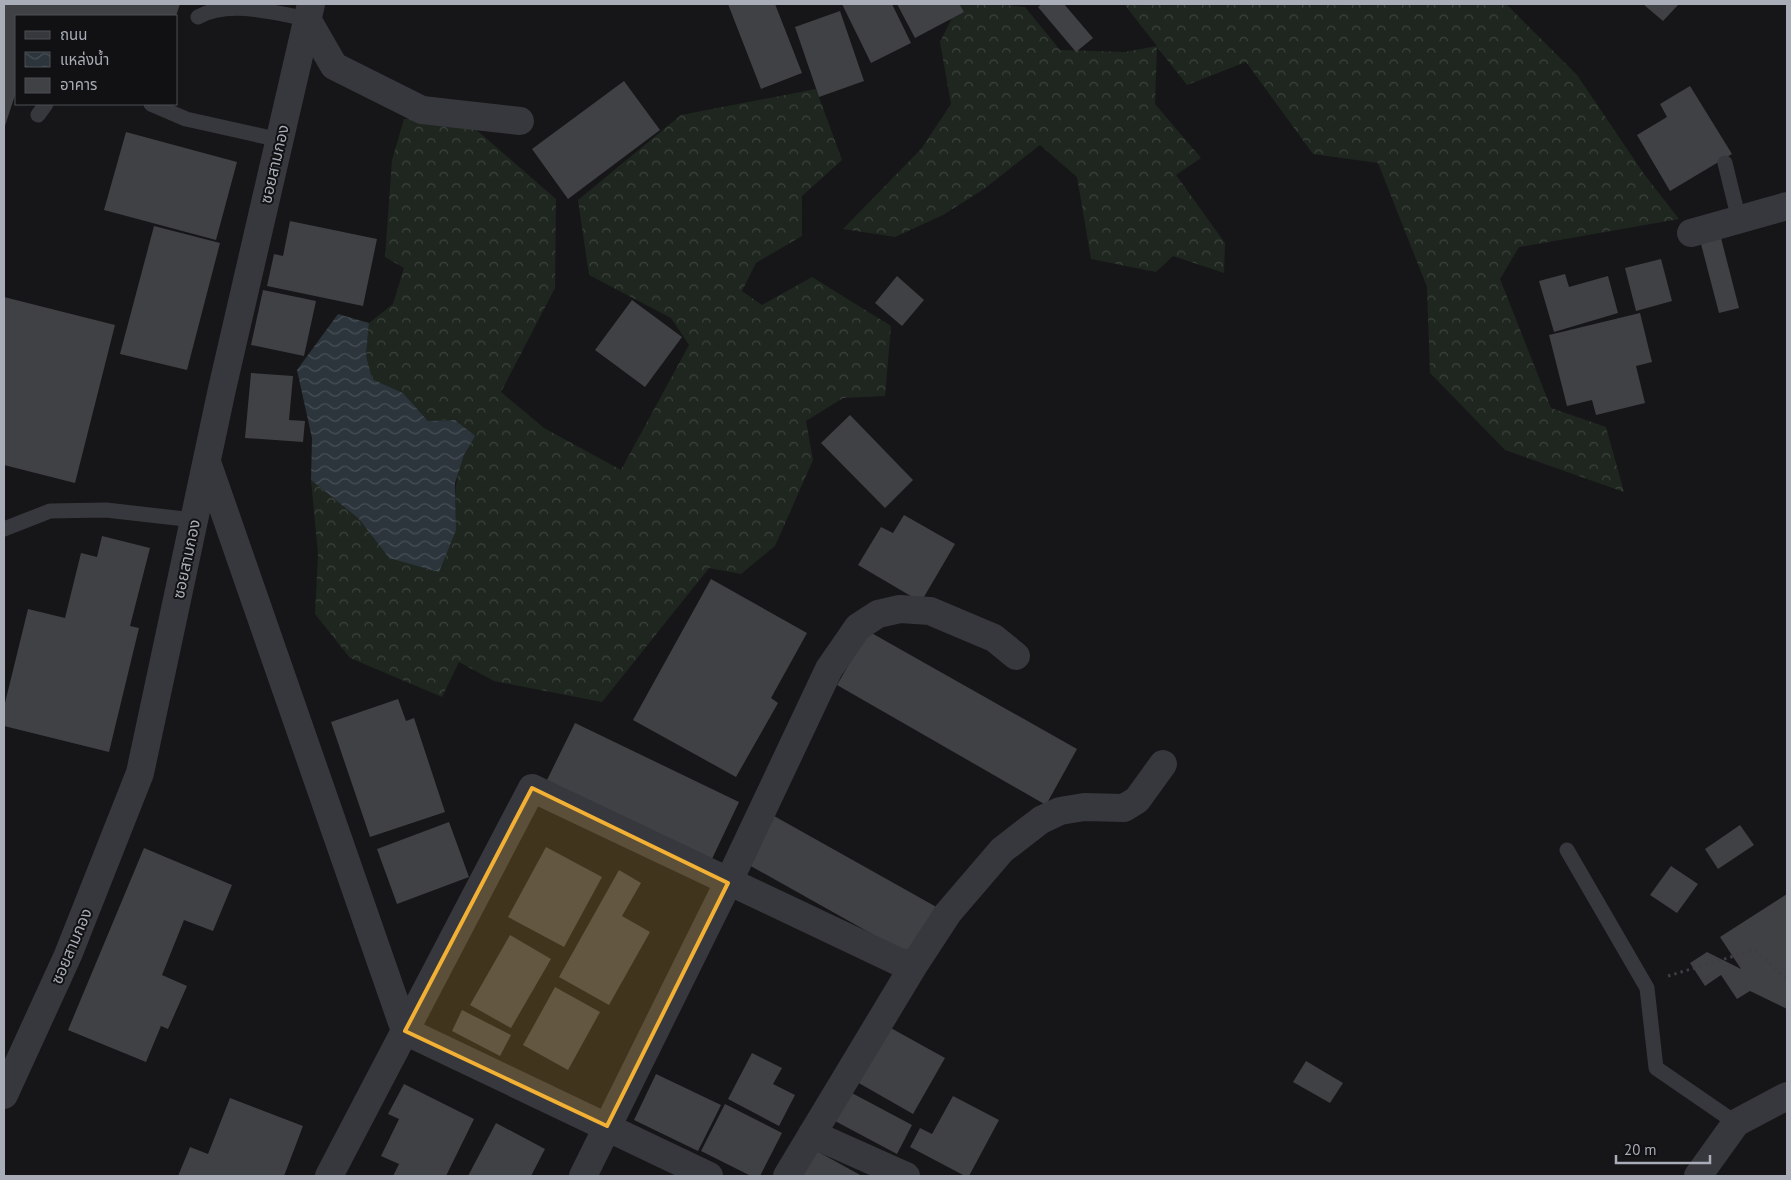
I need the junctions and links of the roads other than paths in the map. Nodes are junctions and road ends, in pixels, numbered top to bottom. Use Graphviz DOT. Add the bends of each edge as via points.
graph roads {
  1 [pos="309,11"];
  2 [pos="198,17"];
  3 [pos="153,105"];
  4 [pos="520,121"];
  5 [pos="280,140"];
  6 [pos="1725,162"];
  7 [pos="1787,206"];
  8 [pos="1739,220"];
  9 [pos="1691,233"];
  10 [pos="207,462"];
  11 [pos="194,520"];
  12 [pos="4,529"];
  13 [pos="1016,656"];
  14 [pos="1163,764"];
  15 [pos="1567,850"];
  16 [pos="728,883"];
  17 [pos="914,965"];
  18 [pos="405,1031"];
  19 [pos="4,1095"];
  20 [pos="1787,1096"];
  21 [pos="1736,1123"];
  22 [pos="607,1126"];
  23 [pos="812,1134"];
  24 [pos="329,1176"];
  25 [pos="583,1176"];
  26 [pos="709,1176"];
  27 [pos="786,1176"];
  28 [pos="906,1176"];
  29 [pos="1698,1176"];
  1 -- 2 [label="lane" via="219,5"];
  1 -- 4 [label="street" via="334,66 422,110"];
  1 -- 5 [label="street, ซอยสามกอง"];
  3 -- 5 [label="lane" via="186,119"];
  5 -- 10 [label="street, ซอยสามกอง"];
  6 -- 8 [label="lane"];
  7 -- 8 [label="street"];
  8 -- 9 [label="street"];
  10 -- 11 [label="street, ซอยสามกอง"];
  10 -- 18 [label="street"];
  11 -- 12 [label="lane" via="106,510 50,511"];
  11 -- 19 [label="street, ซอยสามกอง" via="140,773 68,954"];
  13 -- 16 [label="street" via="994,638 930,611 900,609 878,614 858,627 828,668"];
  14 -- 17 [label="street" via="1137,800 1124,808 1084,807 1060,811 1041,820 1002,850 948,913"];
  15 -- 21 [label="lane" via="1644,983 1656,1068"];
  16 -- 17 [label="street" via="897,962"];
  16 -- 18 [label="street" via="532,788"];
  16 -- 22 [label="street"];
  17 -- 23 [label="street"];
  18 -- 22 [label="street"];
  18 -- 24 [label="street"];
  20 -- 21 [label="street"];
  21 -- 29 [label="street"];
  22 -- 25 [label="street"];
  22 -- 26 [label="street"];
  23 -- 27 [label="street"];
  23 -- 28 [label="street"];
}
